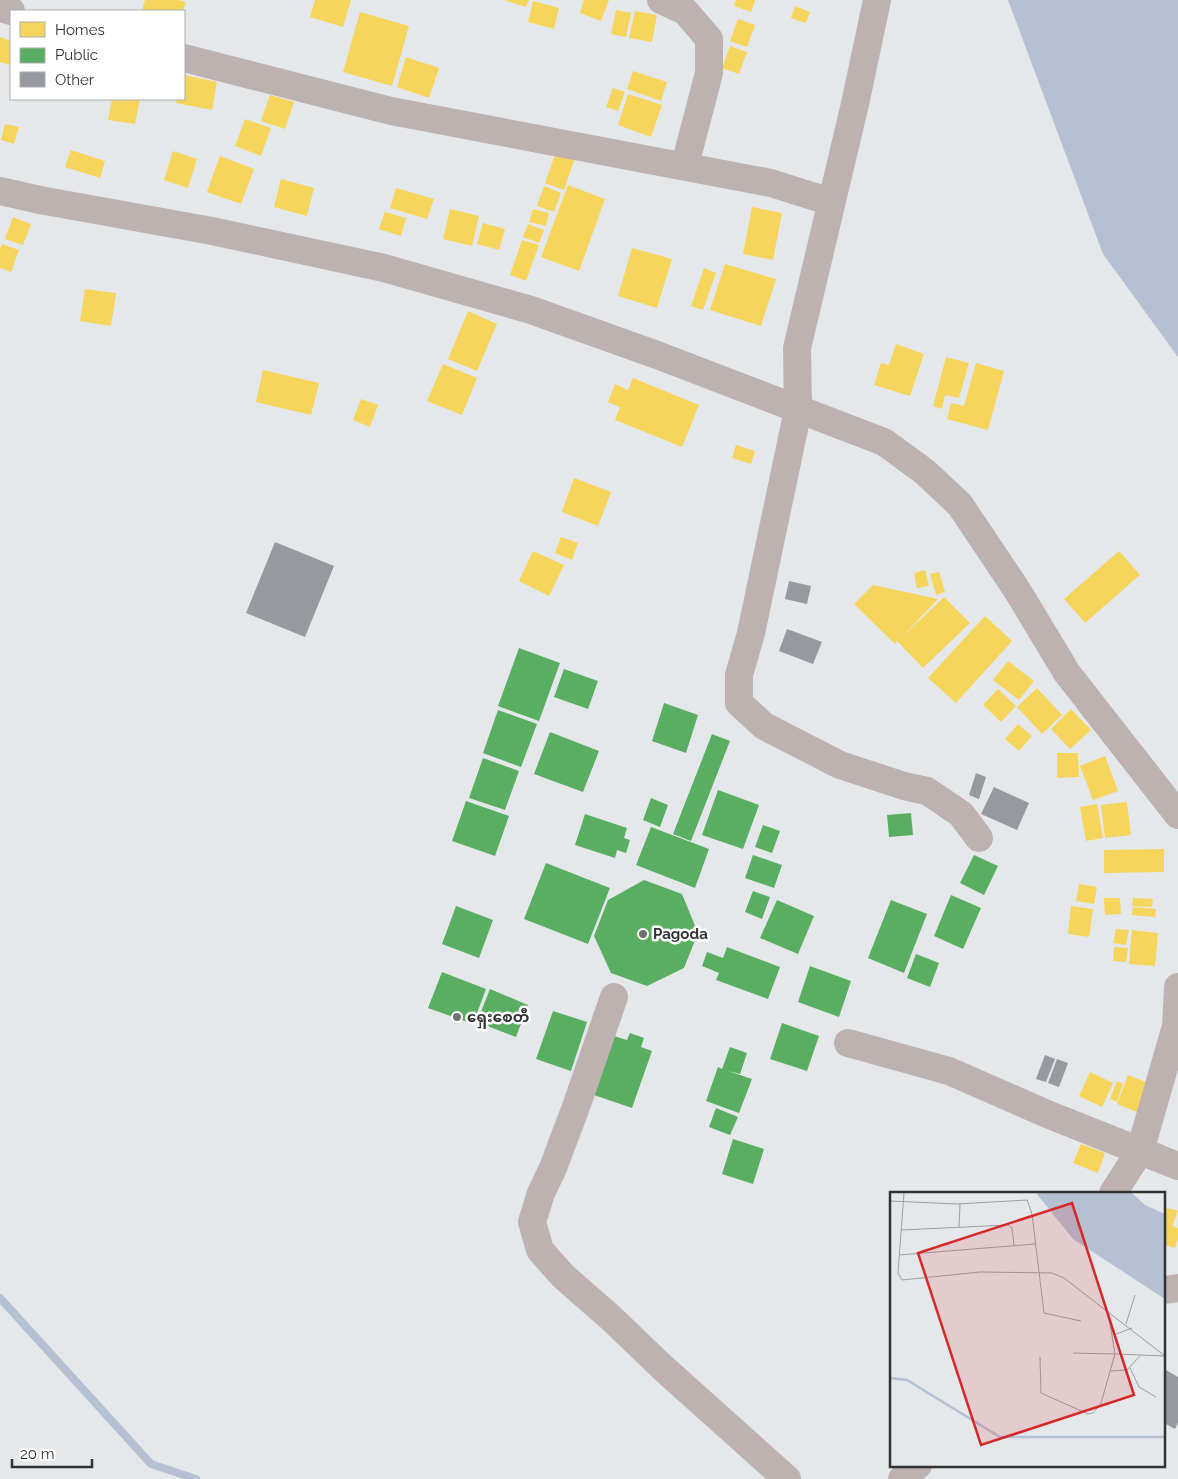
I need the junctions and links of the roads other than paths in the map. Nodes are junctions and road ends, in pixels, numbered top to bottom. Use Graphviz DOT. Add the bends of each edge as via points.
graph roads {
  1 [pos="661,0"];
  2 [pos="878,0"];
  3 [pos="185,58"];
  4 [pos="685,166"];
  5 [pos="0,191"];
  6 [pos="831,202"];
  7 [pos="798,410"];
  8 [pos="1178,815"];
  9 [pos="979,838"];
  10 [pos="614,997"];
  11 [pos="1178,1003"];
  12 [pos="848,1043"];
  13 [pos="1140,1151"];
  14 [pos="1178,1166"];
  15 [pos="1114,1192"];
  16 [pos="917,1466"];
  17 [pos="786,1479"];
  18 [pos="902,1479"];
  1 -- 4 [label="street" via="685,11 709,39 708,73"];
  2 -- 6 [label="street"];
  3 -- 4 [label="street" via="391,111"];
  4 -- 6 [label="street" via="771,183"];
  5 -- 7 [label="street" via="212,231 393,271 531,310"];
  6 -- 7 [label="street" via="797,348"];
  7 -- 8 [label="street" via="884,442 925,472 960,505 1067,673"];
  7 -- 9 [label="street" via="751,633 739,675 739,703 764,726 840,765 927,791 961,814"];
  10 -- 17 [label="street" via="532,1222 540,1250 563,1276"];
  11 -- 13 [label="street" via="1176,1026"];
  12 -- 13 [label="street" via="949,1071"];
  13 -- 14 [label="street"];
  13 -- 15 [label="street"];
  16 -- 18 [label="street"];
}
